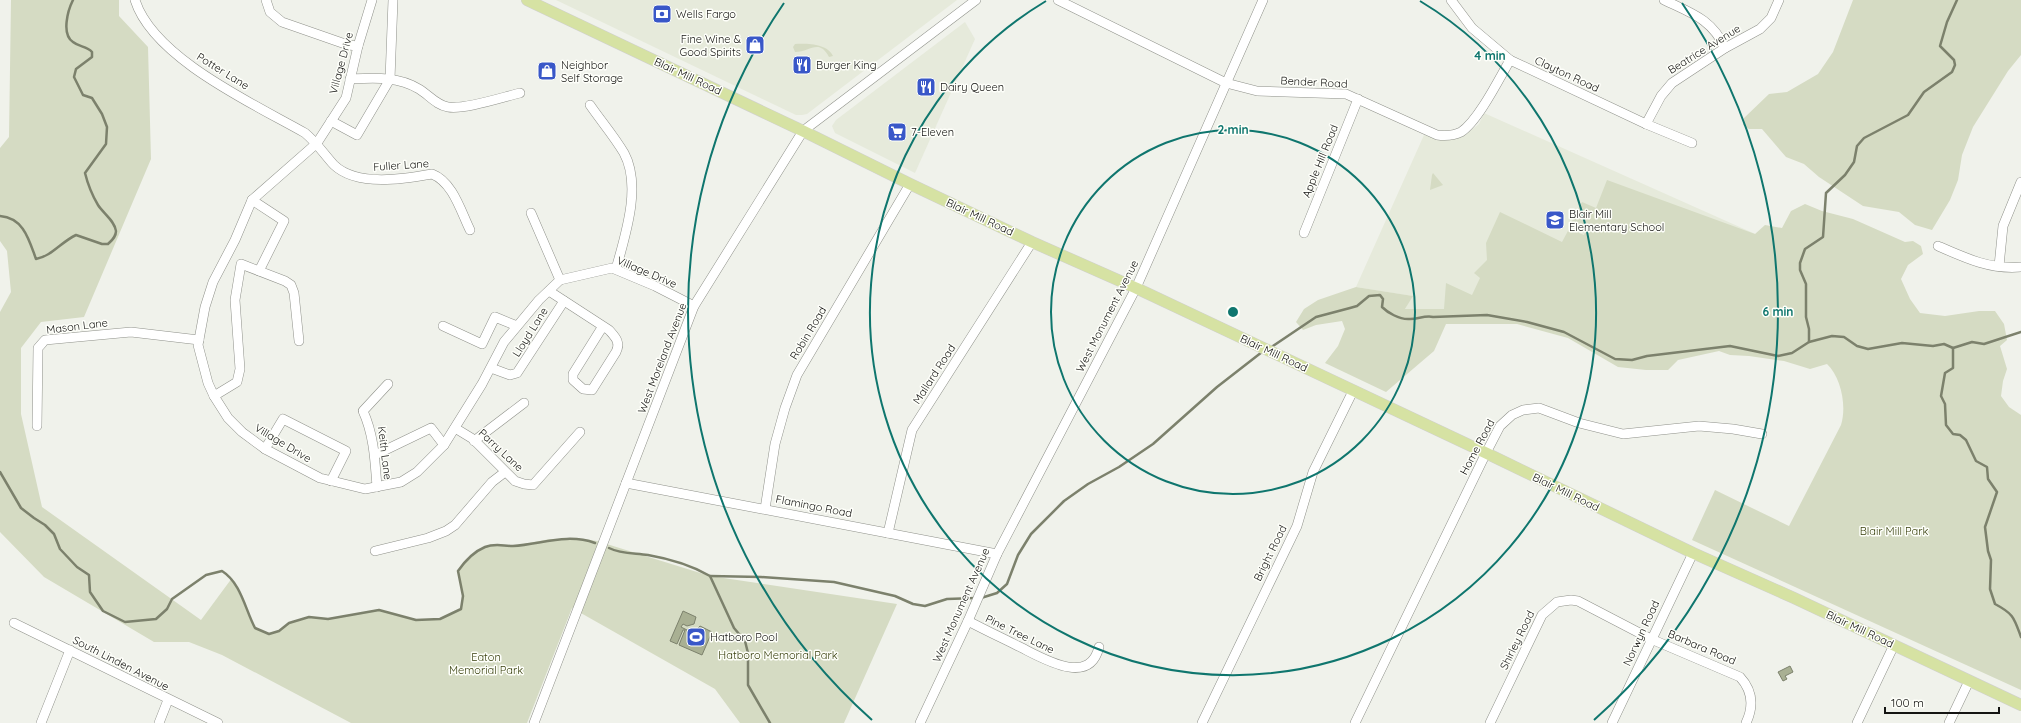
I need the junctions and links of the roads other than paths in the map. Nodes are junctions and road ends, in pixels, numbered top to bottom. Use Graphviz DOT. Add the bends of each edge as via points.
graph roads {
  1 [pos="135,0"];
  2 [pos="266,0"];
  3 [pos="372,0"];
  4 [pos="393,0"];
  5 [pos="527,0"];
  6 [pos="976,0"];
  7 [pos="1058,0"];
  8 [pos="1262,0"];
  9 [pos="1451,0"];
  10 [pos="1664,0"];
  11 [pos="1779,0"];
  12 [pos="358,46"];
  13 [pos="1725,48"];
  14 [pos="1510,60"];
  15 [pos="350,79"];
  16 [pos="390,79"];
  17 [pos="1226,83"];
  18 [pos="520,93"];
  19 [pos="1358,99"];
  20 [pos="590,105"];
  21 [pos="331,121"];
  22 [pos="1646,124"];
  23 [pos="803,131"];
  24 [pos="317,143"];
  25 [pos="1692,143"];
  26 [pos="2021,182"];
  27 [pos="910,184"];
  28 [pos="252,200"];
  29 [pos="530,213"];
  30 [pos="470,230"];
  31 [pos="1304,233"];
  32 [pos="1032,242"];
  33 [pos="1938,246"];
  34 [pos="1999,266"];
  35 [pos="2021,267"];
  36 [pos="616,269"];
  37 [pos="259,271"];
  38 [pos="560,280"];
  39 [pos="1136,288"];
  40 [pos="549,291"];
  41 [pos="564,301"];
  42 [pos="694,306"];
  43 [pos="443,326"];
  44 [pos="517,326"];
  45 [pos="603,326"];
  46 [pos="199,340"];
  47 [pos="299,341"];
  48 [pos="491,368"];
  49 [pos="388,384"];
  50 [pos="1353,391"];
  51 [pos="214,396"];
  52 [pos="524,403"];
  53 [pos="37,426"];
  54 [pos="455,428"];
  55 [pos="580,432"];
  56 [pos="1762,434"];
  57 [pos="474,441"];
  58 [pos="444,445"];
  59 [pos="265,449"];
  60 [pos="1486,453"];
  61 [pos="375,455"];
  62 [pos="505,472"];
  63 [pos="331,481"];
  64 [pos="626,483"];
  65 [pos="377,487"];
  66 [pos="765,509"];
  67 [pos="888,533"];
  68 [pos="375,550"];
  69 [pos="997,554"];
  70 [pos="1692,554"];
  71 [pos="968,621"];
  72 [pos="14,623"];
  73 [pos="1652,639"];
  74 [pos="1894,646"];
  75 [pos="1099,647"];
  76 [pos="70,650"];
  77 [pos="1969,681"];
  78 [pos="168,700"];
  79 [pos="2021,705"];
  80 [pos="41,723"];
  81 [pos="159,723"];
  82 [pos="218,723"];
  83 [pos="534,723"];
  84 [pos="920,723"];
  85 [pos="1202,723"];
  86 [pos="1355,723"];
  87 [pos="1490,723"];
  88 [pos="1612,723"];
  89 [pos="1746,723"];
  90 [pos="1857,723"];
  91 [pos="1949,723"];
  1 -- 24 [label="street, Potter Lane" via="138,11 163,44 204,75 305,133"];
  2 -- 12 [label="street" via="270,12 282,22 348,45"];
  3 -- 12 [label="street, Village Drive"];
  4 -- 16 [label="street"];
  5 -- 23 [label="main road, Blair Mill Road"];
  6 -- 23 [label="street, West Moreland Avenue"];
  7 -- 17 [label="street"];
  8 -- 17 [label="street, West Monument Avenue"];
  9 -- 14 [label="street, Clayton Road" via="1472,28"];
  10 -- 13 [label="street" via="1707,22 1720,37"];
  11 -- 13 [label="street, Beatrice Avenue" via="1766,24"];
  12 -- 15 [label="street, Village Drive"];
  13 -- 22 [label="street, Beatrice Avenue" via="1672,83 1661,96"];
  14 -- 19 [label="street, Bender Road" via="1475,118 1453,135 1437,135"];
  14 -- 22 [label="street, Clayton Road"];
  15 -- 16 [label="street"];
  15 -- 21 [label="street, Village Drive" via="346,98"];
  16 -- 18 [label="street" via="419,89 447,108 462,107"];
  16 -- 21 [label="street" via="357,135"];
  17 -- 19 [label="street, Bender Road" via="1257,91 1346,94"];
  17 -- 39 [label="street, West Monument Avenue"];
  19 -- 31 [label="street, Apple Hill Road"];
  20 -- 36 [label="street" via="624,153 628,166 632,192 627,228"];
  21 -- 24 [label="street, Village Drive"];
  22 -- 25 [label="street, Clayton Road"];
  23 -- 27 [label="main road, Blair Mill Road"];
  23 -- 42 [label="street, West Moreland Avenue"];
  24 -- 28 [label="street, Village Drive"];
  24 -- 30 [label="street, Fuller Lane" via="335,165 348,174 366,180 432,174 437,176 450,189"];
  26 -- 34 [label="street" via="2003,226"];
  27 -- 32 [label="main road, Blair Mill Road"];
  27 -- 66 [label="street, Robin Road" via="797,376 775,444"];
  28 -- 37 [label="street" via="284,221"];
  28 -- 46 [label="street, Village Drive" via="213,282"];
  29 -- 38 [label="street"];
  32 -- 39 [label="main road, Blair Mill Road"];
  32 -- 67 [label="street, Mallard Road" via="912,430"];
  33 -- 34 [label="street" via="1980,263"];
  34 -- 35 [label="street"];
  36 -- 38 [label="street, Village Drive"];
  36 -- 42 [label="street, Village Drive"];
  37 -- 47 [label="street" via="291,285"];
  37 -- 51 [label="street" via="241,264 235,300 239,376 237,382"];
  38 -- 40 [label="street, Village Drive"];
  39 -- 50 [label="main road, Blair Mill Road"];
  39 -- 69 [label="street, West Monument Avenue"];
  40 -- 41 [label="street"];
  40 -- 44 [label="street, Village Drive"];
  41 -- 45 [label="street"];
  41 -- 48 [label="street, Lloyd Lane" via="517,373 510,375"];
  42 -- 64 [label="street, West Moreland Avenue"];
  43 -- 44 [label="street" via="482,344 495,317"];
  44 -- 48 [label="street, Village Drive" via="504,342"];
  45 -- 45 [label="street" via="617,338 619,346 592,390 583,389 573,380 573,374"];
  46 -- 51 [label="street, Village Drive" via="198,345"];
  46 -- 53 [label="street, Mason Lane" via="131,332 45,340 38,348"];
  48 -- 54 [label="street, Village Drive"];
  49 -- 61 [label="street, Keith Lane" via="364,411 369,422"];
  50 -- 60 [label="main road, Blair Mill Road"];
  50 -- 85 [label="street, Bright Road" via="1313,472 1297,526"];
  51 -- 59 [label="street, Village Drive" via="228,418"];
  52 -- 57 [label="street"];
  54 -- 57 [label="street, Parry Lane"];
  54 -- 58 [label="street, Village Drive"];
  55 -- 62 [label="street, Parry Lane" via="532,484 515,481"];
  56 -- 60 [label="street, Home Road" via="1699,426 1623,434 1579,423 1538,408 1512,415 1500,426"];
  57 -- 62 [label="street, Parry Lane"];
  58 -- 61 [label="street" via="431,428"];
  58 -- 65 [label="street, Village Drive" via="417,472 401,482"];
  59 -- 63 [label="street, Village Drive" via="320,478"];
  59 -- 63 [label="street" via="283,419 346,451"];
  60 -- 70 [label="main road, Blair Mill Road"];
  60 -- 86 [label="street, Home Road"];
  61 -- 65 [label="street, Keith Lane"];
  62 -- 68 [label="street" via="492,482 455,525 446,531 428,538"];
  63 -- 65 [label="street, Village Drive" via="365,489"];
  64 -- 66 [label="street, Flamingo Road"];
  64 -- 83 [label="street, West Moreland Avenue"];
  66 -- 67 [label="street, Flamingo Road"];
  67 -- 69 [label="street, Flamingo Road"];
  69 -- 71 [label="street, West Monument Avenue"];
  70 -- 73 [label="street, Norwyn Road"];
  70 -- 74 [label="main road, Blair Mill Road"];
  71 -- 75 [label="street, Pine Tree Lane" via="1047,661 1064,666 1088,665 1094,660"];
  71 -- 84 [label="street, West Monument Avenue"];
  72 -- 76 [label="street, South Linden Avenue"];
  73 -- 87 [label="street, Shirley Road" via="1585,604 1571,600 1557,602 1546,610 1539,621"];
  73 -- 88 [label="street, Norwyn Road"];
  73 -- 89 [label="street, Barbara Road" via="1740,677 1751,694 1752,708"];
  74 -- 77 [label="main road, Blair Mill Road"];
  74 -- 90 [label="street"];
  76 -- 78 [label="street, South Linden Avenue"];
  76 -- 80 [label="street"];
  77 -- 79 [label="main road, Blair Mill Road"];
  77 -- 91 [label="street"];
  78 -- 81 [label="street"];
  78 -- 82 [label="street, South Linden Avenue"];
}
